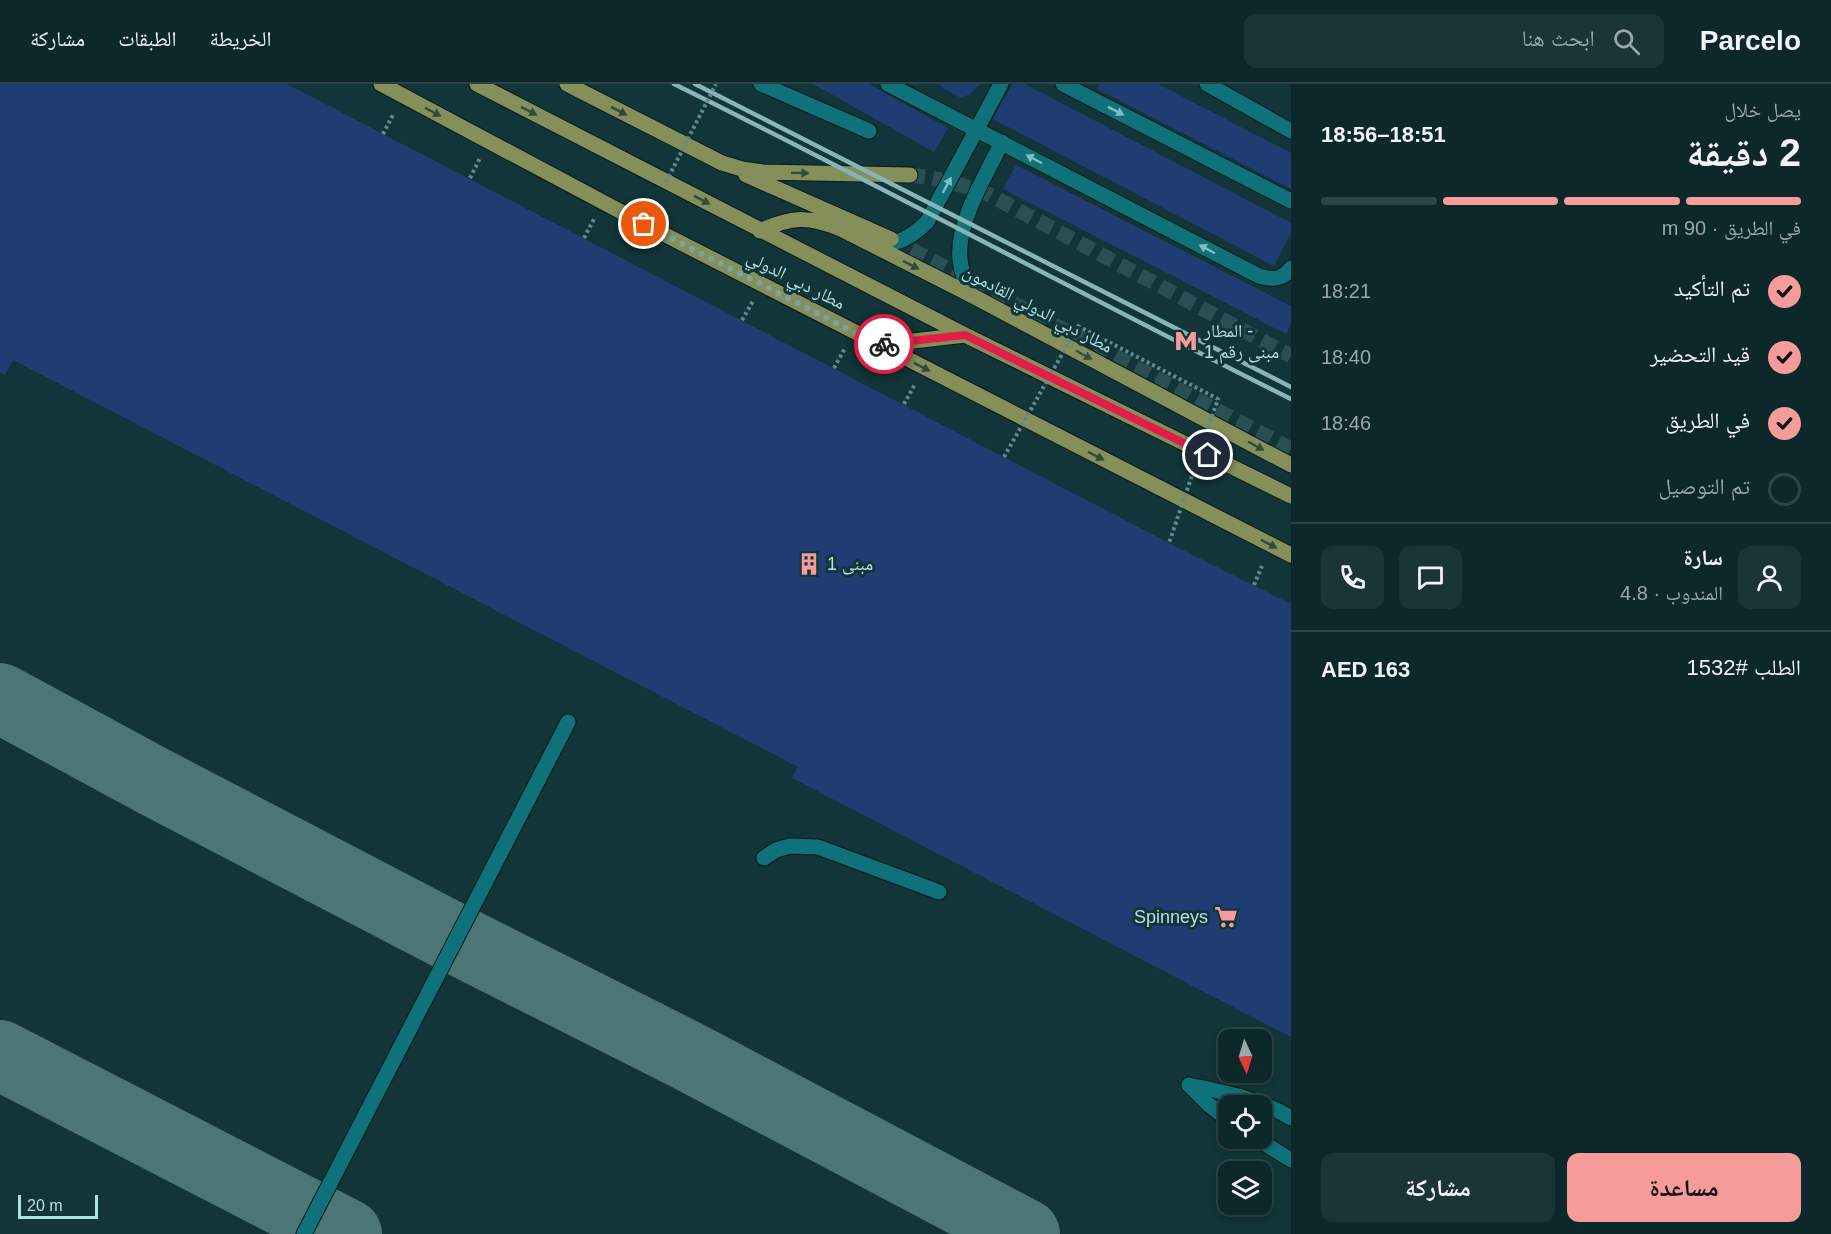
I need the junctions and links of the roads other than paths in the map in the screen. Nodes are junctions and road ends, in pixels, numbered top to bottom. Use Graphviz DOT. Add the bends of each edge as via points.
graph roads {
  1 [pos="381,84"];
  2 [pos="477,84"];
  3 [pos="567,84"];
  4 [pos="761,84"];
  5 [pos="888,84"];
  6 [pos="1001,84"];
  7 [pos="1064,84"];
  8 [pos="1207,84"];
  9 [pos="1083,88"];
  10 [pos="977,129"];
  11 [pos="869,131"];
  12 [pos="1291,131"];
  13 [pos="1002,142"];
  14 [pos="722,164"];
  15 [pos="910,175"];
  16 [pos="1291,201"];
  17 [pos="760,231"];
  18 [pos="891,239"];
  19 [pos="876,247"];
  20 [pos="1291,268"];
  21 [pos="971,295"];
  22 [pos="965,335"];
  23 [pos="879,345"];
  24 [pos="1291,465"];
  25 [pos="1291,496"];
  26 [pos="1291,555"];
  27 [pos="568,722"];
  28 [pos="764,858"];
  29 [pos="939,892"];
  30 [pos="1237,1095"];
  31 [pos="1272,1108"];
  32 [pos="1218,1112"];
  33 [pos="1291,1118"];
  34 [pos="1272,1148"];
  35 [pos="1291,1160"];
  36 [pos="304,1234"];
  1 -- 23 [label="main road, مطار دبي الدولي, one-way"];
  2 -- 17 [label="main road, مطار دبي الدولي, one-way"];
  3 -- 14 [label="main road, one-way"];
  4 -- 11 [label="lane"];
  5 -- 10 [label="lane"];
  6 -- 10 [label="lane"];
  7 -- 9 [label="lane"];
  8 -- 12 [label="lane"];
  9 -- 16 [label="lane, one-way"];
  10 -- 13 [label="lane"];
  19 -- 10 [label="lane, one-way" via="896,244 927,222"];
  20 -- 13 [label="lane, one-way" via="1279,278 1259,276"];
  13 -- 21 [label="lane" via="964,222 960,240 963,278"];
  14 -- 15 [label="main road, one-way" via="763,172"];
  14 -- 18 [label="main road"];
  17 -- 19 [label="main road, مطار دبي الدولي القادمون" via="781,221 822,221"];
  17 -- 22 [label="main road, مطار دبي الدولي"];
  19 -- 21 [label="main road, مطار دبي الدولي القادمون, one-way"];
  21 -- 24 [label="main road, مطار دبي الدولي القادمون, one-way"];
  22 -- 23 [label="main road"];
  22 -- 25 [label="main road, مطار دبي الدولي"];
  23 -- 26 [label="main road, مطار دبي الدولي, one-way"];
  27 -- 36 [label="lane"];
  28 -- 29 [label="lane" via="790,846 818,847"];
  30 -- 32 [label="lane" via="1189,1085"];
  31 -- 33 [label="lane"];
  34 -- 35 [label="lane"];
}
